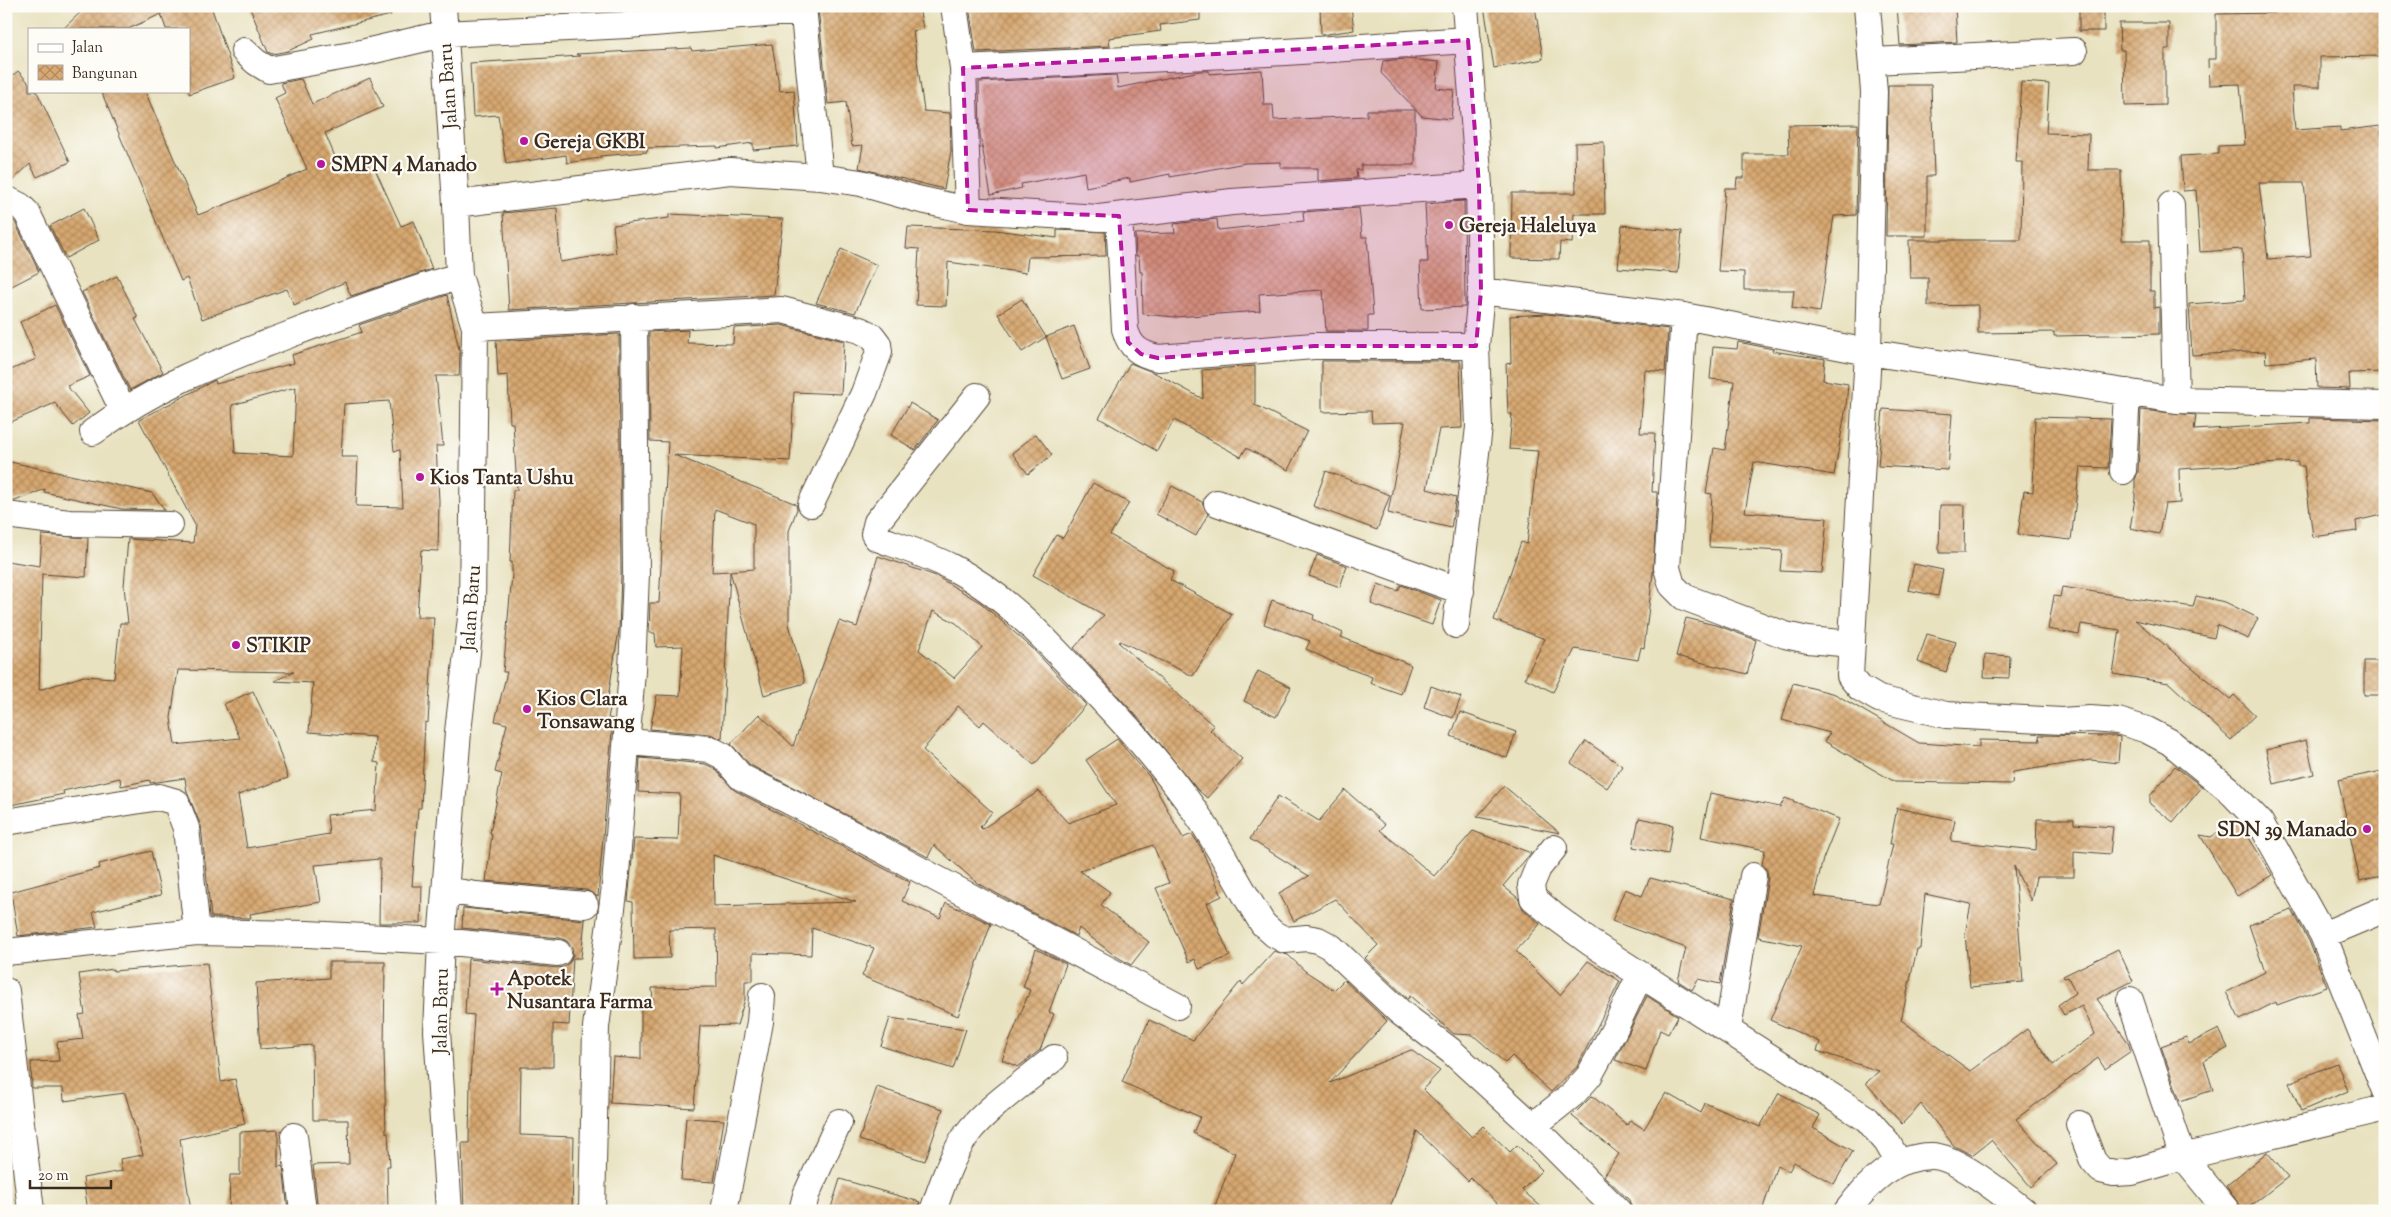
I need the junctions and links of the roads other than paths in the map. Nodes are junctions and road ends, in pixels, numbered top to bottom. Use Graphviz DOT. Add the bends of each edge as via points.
graph roads {
  1 [pos="442,6"];
  2 [pos="954,6"];
  3 [pos="1465,6"];
  4 [pos="1867,6"];
  5 [pos="804,9"];
  6 [pos="443,34"];
  7 [pos="1468,40"];
  8 [pos="244,52"];
  9 [pos="2074,52"];
  10 [pos="1873,61"];
  11 [pos="963,68"];
  12 [pos="820,177"];
  13 [pos="1479,185"];
  14 [pos="6,199"];
  15 [pos="456,204"];
  16 [pos="2171,205"];
  17 [pos="968,210"];
  18 [pos="1120,216"];
  19 [pos="459,276"];
  20 [pos="1481,291"];
  21 [pos="1684,316"];
  22 [pos="634,317"];
  23 [pos="475,326"];
  24 [pos="1476,346"];
  25 [pos="1868,352"];
  26 [pos="2126,392"];
  27 [pos="977,396"];
  28 [pos="2176,400"];
  29 [pos="2385,405"];
  30 [pos="123,410"];
  31 [pos="93,432"];
  32 [pos="2123,471"];
  33 [pos="1217,503"];
  34 [pos="811,504"];
  35 [pos="6,515"];
  36 [pos="170,525"];
  37 [pos="1461,591"];
  38 [pos="1456,625"];
  39 [pos="1852,644"];
  40 [pos="628,742"];
  41 [pos="6,822"];
  42 [pos="1554,848"];
  43 [pos="1753,876"];
  44 [pos="445,890"];
  45 [pos="585,905"];
  46 [pos="2385,909"];
  47 [pos="197,932"];
  48 [pos="2323,935"];
  49 [pos="441,941"];
  50 [pos="6,952"];
  51 [pos="558,953"];
  52 [pos="1640,975"];
  53 [pos="6,991"];
  54 [pos="762,996"];
  55 [pos="2130,1000"];
  56 [pos="1177,1006"];
  57 [pos="1728,1029"];
  58 [pos="1054,1058"];
  59 [pos="2385,1091"];
  60 [pos="2385,1108"];
  61 [pos="839,1122"];
  62 [pos="2080,1124"];
  63 [pos="1533,1126"];
  64 [pos="294,1136"];
  65 [pos="2184,1157"];
  66 [pos="1899,1163"];
  67 [pos="31,1211"];
  68 [pos="303,1211"];
  69 [pos="449,1211"];
  70 [pos="592,1211"];
  71 [pos="724,1211"];
  72 [pos="802,1211"];
  73 [pos="933,1211"];
  74 [pos="1618,1211"];
  75 [pos="1847,1211"];
  76 [pos="2024,1211"];
  77 [pos="2227,1211"];
  1 -- 6 [label="street, Jalan Baru"];
  2 -- 11 [label="street"];
  3 -- 7 [label="street"];
  4 -- 10 [label="street"];
  5 -- 6 [label="street" via="628,25"];
  5 -- 12 [label="street"];
  6 -- 8 [label="street" via="269,70"];
  6 -- 15 [label="street, Jalan Baru"];
  7 -- 11 [label="street"];
  7 -- 13 [label="street"];
  9 -- 10 [label="street"];
  10 -- 25 [label="street"];
  11 -- 17 [label="street"];
  12 -- 15 [label="street" via="730,171"];
  12 -- 17 [label="street" via="861,183"];
  13 -- 18 [label="street" via="1232,202"];
  13 -- 20 [label="street"];
  14 -- 30 [label="street" via="27,212"];
  15 -- 19 [label="street, Jalan Baru"];
  16 -- 28 [label="street"];
  17 -- 18 [label="street" via="1098,218"];
  18 -- 24 [label="street" via="1125,329 1128,342 1141,354 1158,358 1314,346"];
  19 -- 23 [label="street, Jalan Baru"];
  19 -- 30 [label="street" via="383,299 200,369"];
  20 -- 21 [label="street"];
  20 -- 24 [label="street"];
  21 -- 25 [label="street"];
  21 -- 39 [label="street" via="1667,568 1672,585 1684,597 1785,635"];
  22 -- 23 [label="street"];
  22 -- 34 [label="street" via="782,310 872,336 879,352 864,393"];
  22 -- 40 [label="street" via="636,574"];
  23 -- 44 [label="street, Jalan Baru" via="472,609"];
  24 -- 37 [label="street" via="1479,427"];
  25 -- 26 [label="street"];
  25 -- 39 [label="street"];
  26 -- 28 [label="street"];
  26 -- 32 [label="street"];
  27 -- 63 [label="street" via="877,522 874,534 877,538 951,567 1008,607 1047,642 1174,782 1202,821 1263,924 1285,940 1307,938 1331,947 1401,1013 1451,1051"];
  28 -- 29 [label="street"];
  30 -- 31 [label="street"];
  33 -- 37 [label="street"];
  35 -- 36 [label="street" via="69,523"];
  37 -- 38 [label="street"];
  39 -- 48 [label="street" via="1850,676 1860,688 1879,699 1946,715 2118,721 2147,730 2170,742 2228,789 2260,822"];
  40 -- 56 [label="street" via="709,749 718,753 741,777"];
  40 -- 70 [label="street" via="615,886 596,1027"];
  41 -- 47 [label="street" via="159,797 176,802 186,828"];
  42 -- 52 [label="street" via="1538,868 1531,885 1534,898 1591,943"];
  43 -- 57 [label="street"];
  44 -- 45 [label="street"];
  44 -- 49 [label="street, Jalan Baru"];
  46 -- 48 [label="street"];
  47 -- 49 [label="street"];
  47 -- 50 [label="street"];
  48 -- 59 [label="street"];
  49 -- 51 [label="street"];
  49 -- 69 [label="street, Jalan Baru" via="437,1030"];
  52 -- 57 [label="street"];
  52 -- 63 [label="street" via="1589,1076"];
  53 -- 67 [label="street"];
  54 -- 71 [label="street" via="760,1022"];
  55 -- 65 [label="street"];
  57 -- 66 [label="street" via="1867,1119 1887,1142"];
  58 -- 73 [label="street" via="967,1133"];
  60 -- 65 [label="street"];
  61 -- 72 [label="street"];
  62 -- 65 [label="street" via="2093,1161 2101,1170 2132,1172"];
  63 -- 74 [label="street"];
  64 -- 68 [label="street"];
  65 -- 77 [label="street"];
  66 -- 75 [label="street" via="1879,1174"];
  66 -- 76 [label="street" via="1932,1156 1951,1162"];
}
